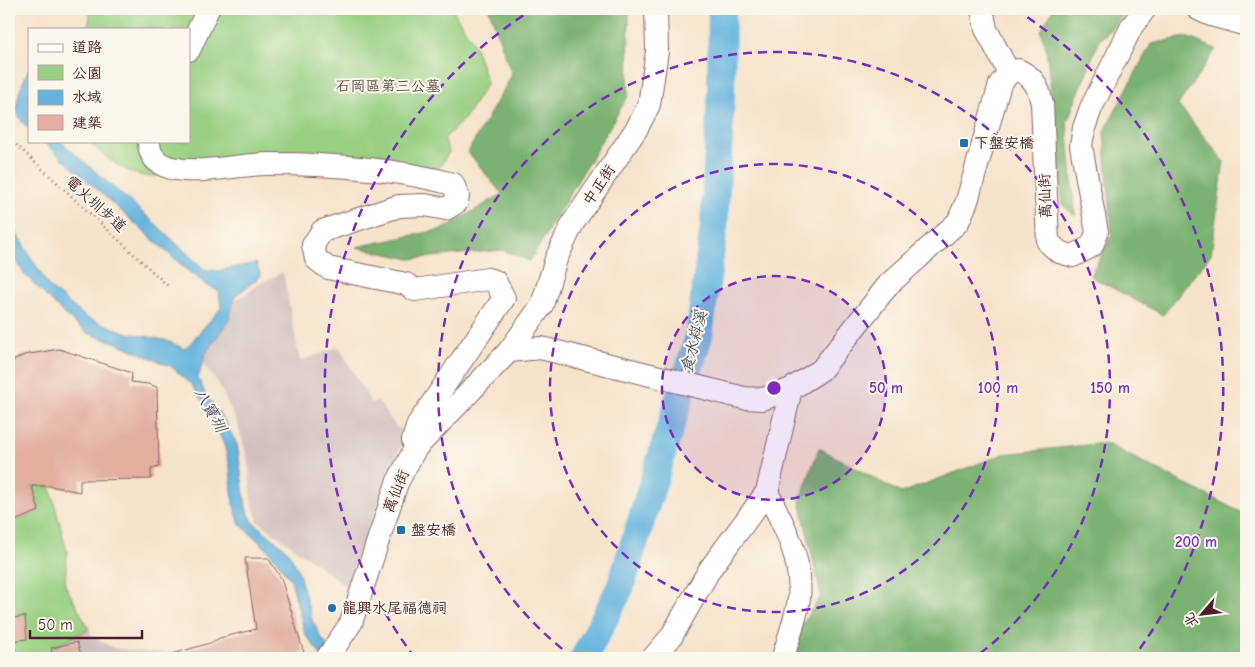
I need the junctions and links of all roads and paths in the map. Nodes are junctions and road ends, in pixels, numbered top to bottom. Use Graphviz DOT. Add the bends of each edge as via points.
graph roads {
  1 [pos="208,9"];
  2 [pos="656,9"];
  3 [pos="982,9"];
  4 [pos="1145,9"];
  5 [pos="1198,9"];
  6 [pos="1246,25"];
  7 [pos="9,35"];
  8 [pos="190,48"];
  9 [pos="9,50"];
  10 [pos="1009,73"];
  11 [pos="9,138"];
  12 [pos="149,142"];
  13 [pos="168,286"];
  14 [pos="509,351"];
  15 [pos="791,389"];
  16 [pos="415,449"];
  17 [pos="767,492"];
  18 [pos="784,654"];
  19 [pos="327,658"];
  20 [pos="653,658"];
  1 -- 8 [label="street"];
  2 -- 14 [label="street, 中正街" via="656,51 649,105 573,223 556,259 542,304"];
  3 -- 10 [label="street" via="986,29"];
  4 -- 10 [label="street, 萬仙街" via="1132,26 1084,128 1081,146 1097,232 1092,246 1073,256 1059,252 1048,242 1042,103 1038,87 1029,75 1018,70"];
  5 -- 6 [label="street"];
  7 -- 9 [label="path"];
  10 -- 15 [label="street" via="1000,84 958,222 889,284 821,370"];
  11 -- 13 [label="path, 電火圳步道"];
  12 -- 16 [label="street" via="156,161 180,169 228,169 266,164 341,166 418,175 453,184 458,196 452,207 399,206 322,231 313,245 316,259 328,268 406,284 415,290 488,279 495,281 504,298 418,424 413,440"];
  14 -- 15 [label="street" via="541,348 744,398 763,399"];
  14 -- 16 [label="street, 萬仙街"];
  15 -- 17 [label="street"];
  16 -- 19 [label="street, 萬仙街" via="397,483 351,623"];
  17 -- 18 [label="street" via="789,535 799,580 799,600"];
  17 -- 20 [label="street" via="710,569 671,638"];
}
